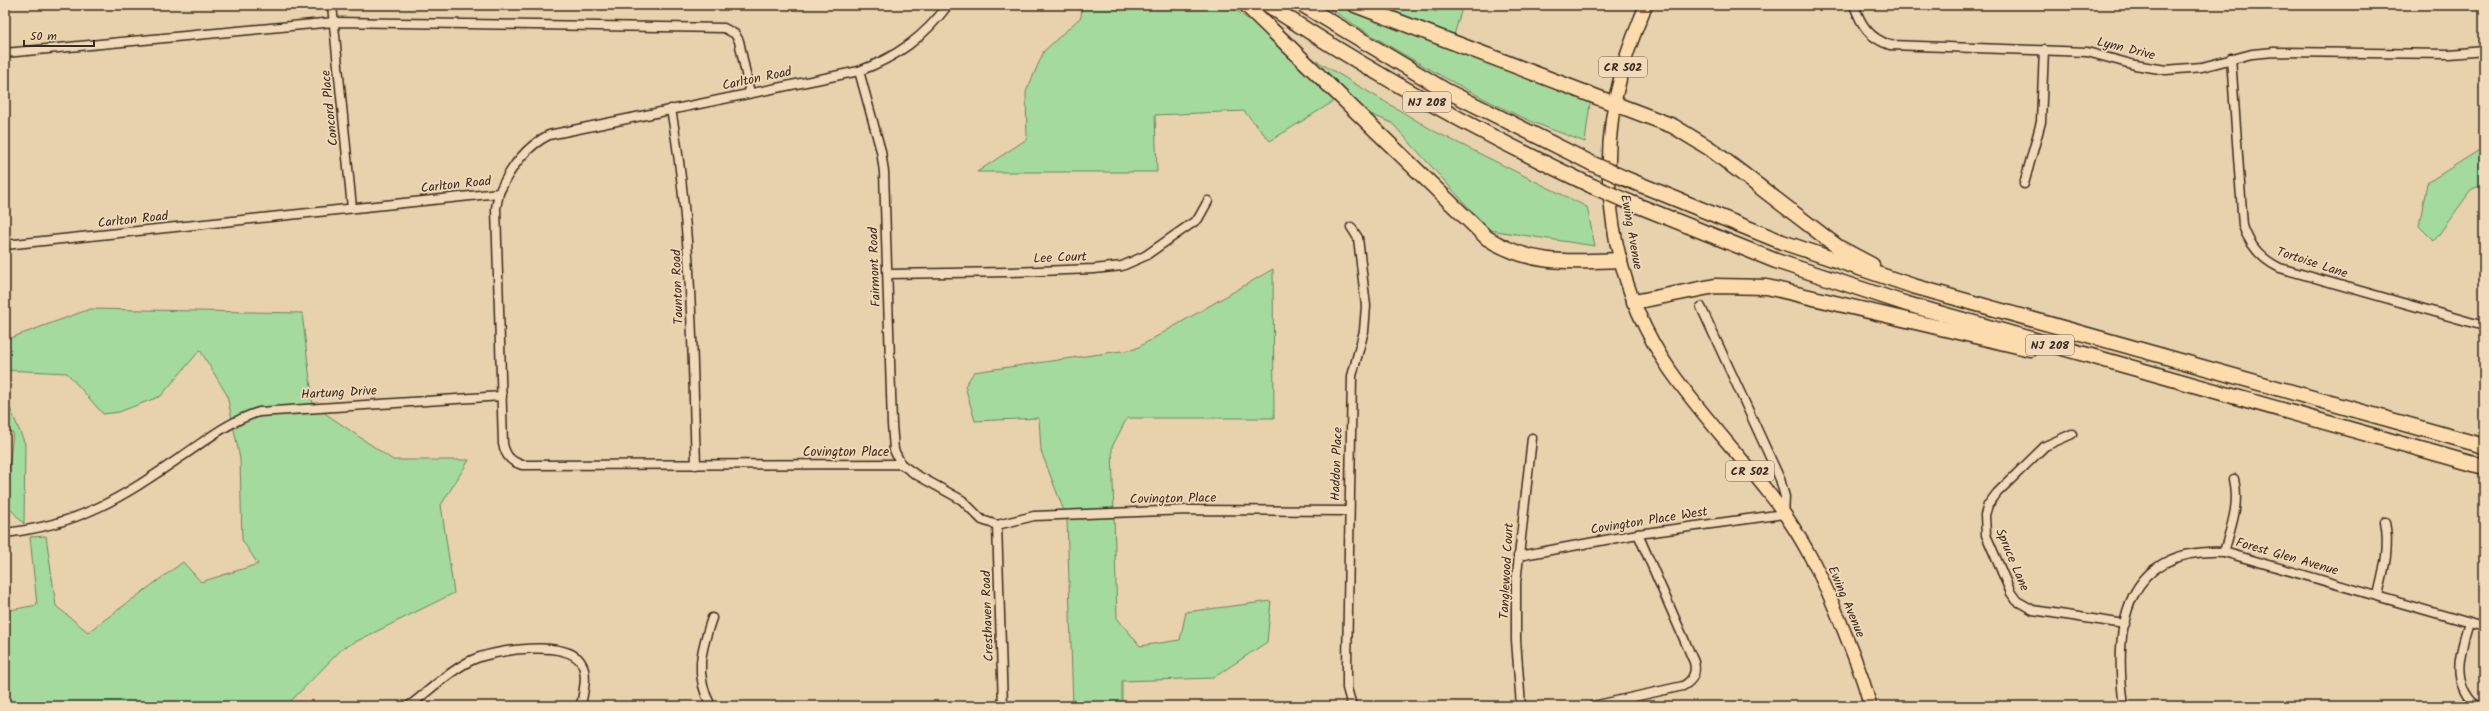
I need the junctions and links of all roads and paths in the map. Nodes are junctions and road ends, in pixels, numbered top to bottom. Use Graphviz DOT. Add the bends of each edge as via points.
graph roads {
  1 [pos="332,5"];
  2 [pos="948,5"];
  3 [pos="1246,5"];
  4 [pos="1268,5"];
  5 [pos="1303,5"];
  6 [pos="1355,5"];
  7 [pos="1646,5"];
  8 [pos="1854,5"];
  9 [pos="334,22"];
  10 [pos="2044,50"];
  11 [pos="2484,51"];
  12 [pos="5,53"];
  13 [pos="2231,58"];
  14 [pos="859,71"];
  15 [pos="750,93"];
  16 [pos="1615,103"];
  17 [pos="671,109"];
  18 [pos="2024,184"];
  19 [pos="499,193"];
  20 [pos="1208,201"];
  21 [pos="352,208"];
  22 [pos="1351,227"];
  23 [pos="5,245"];
  24 [pos="1620,260"];
  25 [pos="888,274"];
  26 [pos="1634,302"];
  27 [pos="1701,307"];
  28 [pos="2044,323"];
  29 [pos="2484,326"];
  30 [pos="2218,392"];
  31 [pos="502,396"];
  32 [pos="2072,434"];
  33 [pos="1532,438"];
  34 [pos="2484,446"];
  35 [pos="901,464"];
  36 [pos="696,465"];
  37 [pos="2484,467"];
  38 [pos="2234,479"];
  39 [pos="1348,511"];
  40 [pos="1784,514"];
  41 [pos="2385,522"];
  42 [pos="997,525"];
  43 [pos="5,533"];
  44 [pos="1638,534"];
  45 [pos="2224,552"];
  46 [pos="1518,556"];
  47 [pos="2378,595"];
  48 [pos="712,618"];
  49 [pos="2469,623"];
  50 [pos="2125,624"];
  51 [pos="2484,627"];
  52 [pos="409,706"];
  53 [pos="581,706"];
  54 [pos="711,706"];
  55 [pos="1003,706"];
  56 [pos="1352,706"];
  57 [pos="1521,706"];
  58 [pos="1593,706"];
  59 [pos="1870,706"];
  60 [pos="2124,706"];
  61 [pos="2476,706"];
  1 -- 9 [label="street, Concord Place"];
  2 -- 14 [label="street, Carlton Road" via="929,29 909,46 883,62"];
  3 -- 24 [label="highway" via="1486,238 1513,252 1541,260"];
  4 -- 30 [label="highway, NJ 208, bridge" via="1345,54 1435,106 1592,186 1730,244 1842,284 1927,310"];
  5 -- 28 [label="highway, NJ 208, bridge" via="1445,90 1507,123 1624,178 1719,218 1815,254 1913,286"];
  6 -- 16 [label="highway"];
  7 -- 16 [label="main road, Ewing Avenue / CR 502" via="1626,55"];
  8 -- 10 [label="street, Lynn Drive" via="1866,31 1881,42"];
  9 -- 12 [label="street"];
  9 -- 15 [label="street" via="724,28 735,34 739,41"];
  9 -- 21 [label="street, Concord Place"];
  10 -- 13 [label="street, Lynn Drive" via="2087,52 2135,65 2166,70 2202,67"];
  10 -- 18 [label="street" via="2041,122"];
  11 -- 13 [label="street, Lynn Drive" via="2450,54 2274,52"];
  13 -- 29 [label="street, Tortoise Lane" via="2243,226 2253,248 2280,268"];
  14 -- 15 [label="street, Carlton Road"];
  14 -- 25 [label="street, Fairmont Road" via="882,158"];
  15 -- 17 [label="street, Carlton Road"];
  16 -- 24 [label="main road, Ewing Avenue / CR 502" via="1609,181"];
  16 -- 28 [label="highway" via="1660,120 1698,140 1854,257"];
  17 -- 19 [label="street, Carlton Road" via="549,135 538,140 521,156"];
  17 -- 36 [label="street, Taunton Road" via="688,236"];
  19 -- 21 [label="street, Carlton Road"];
  19 -- 31 [label="street" via="496,208"];
  20 -- 25 [label="street, Lee Court" via="1198,219 1145,256 1122,266 1009,272"];
  21 -- 23 [label="street, Carlton Road"];
  22 -- 39 [label="street, Haddon Place" via="1358,238 1366,306 1364,331 1352,376"];
  24 -- 26 [label="main road, Ewing Avenue / CR 502"];
  25 -- 35 [label="street, Fairmont Road" via="892,424 894,450"];
  26 -- 30 [label="highway" via="1715,286 1767,287"];
  26 -- 40 [label="main road, Ewing Avenue / CR 502" via="1653,343 1676,378"];
  27 -- 40 [label="street" via="1780,479 1785,497"];
  28 -- 34 [label="highway, NJ 208"];
  30 -- 37 [label="highway, NJ 208"];
  31 -- 36 [label="street, Covington Place" via="503,444 505,453 515,463"];
  31 -- 43 [label="street, Hartung Drive" via="259,412 230,424 136,488 91,512 47,527"];
  32 -- 50 [label="street, Spruce Lane" via="2045,446 1993,497 1985,515 1986,535 2011,593 2025,607"];
  33 -- 46 [label="street, Tanglewood Court"];
  35 -- 36 [label="street, Covington Place"];
  35 -- 42 [label="street, Covington Place" via="962,500 982,520"];
  38 -- 45 [label="street" via="2238,496"];
  39 -- 42 [label="street, Covington Place" via="1188,510 1034,516"];
  39 -- 56 [label="street, Haddon Place" via="1347,680"];
  40 -- 44 [label="street, Covington Place West"];
  40 -- 59 [label="main road, Ewing Avenue / CR 502" via="1827,587 1862,676"];
  41 -- 47 [label="street" via="2388,540"];
  42 -- 55 [label="street, Cresthaven Road"];
  44 -- 46 [label="street, Covington Place West"];
  44 -- 58 [label="street" via="1694,662 1695,672 1689,683 1683,686"];
  45 -- 47 [label="street, Forest Glen Avenue"];
  45 -- 50 [label="street, Forest Glen Avenue" via="2195,552 2182,555 2155,568 2143,579 2133,594"];
  46 -- 57 [label="street, Tanglewood Court" via="1516,640"];
  47 -- 49 [label="street, Forest Glen Avenue"];
  48 -- 54 [label="street" via="701,648 699,670 701,683"];
  49 -- 51 [label="street, Forest Glen Avenue"];
  49 -- 61 [label="street" via="2459,659 2459,670 2465,691"];
  50 -- 60 [label="street, Forest Glen Avenue" via="2121,669"];
  52 -- 53 [label="street" via="470,661 501,650 514,649 566,651 578,658 585,671"];
}
